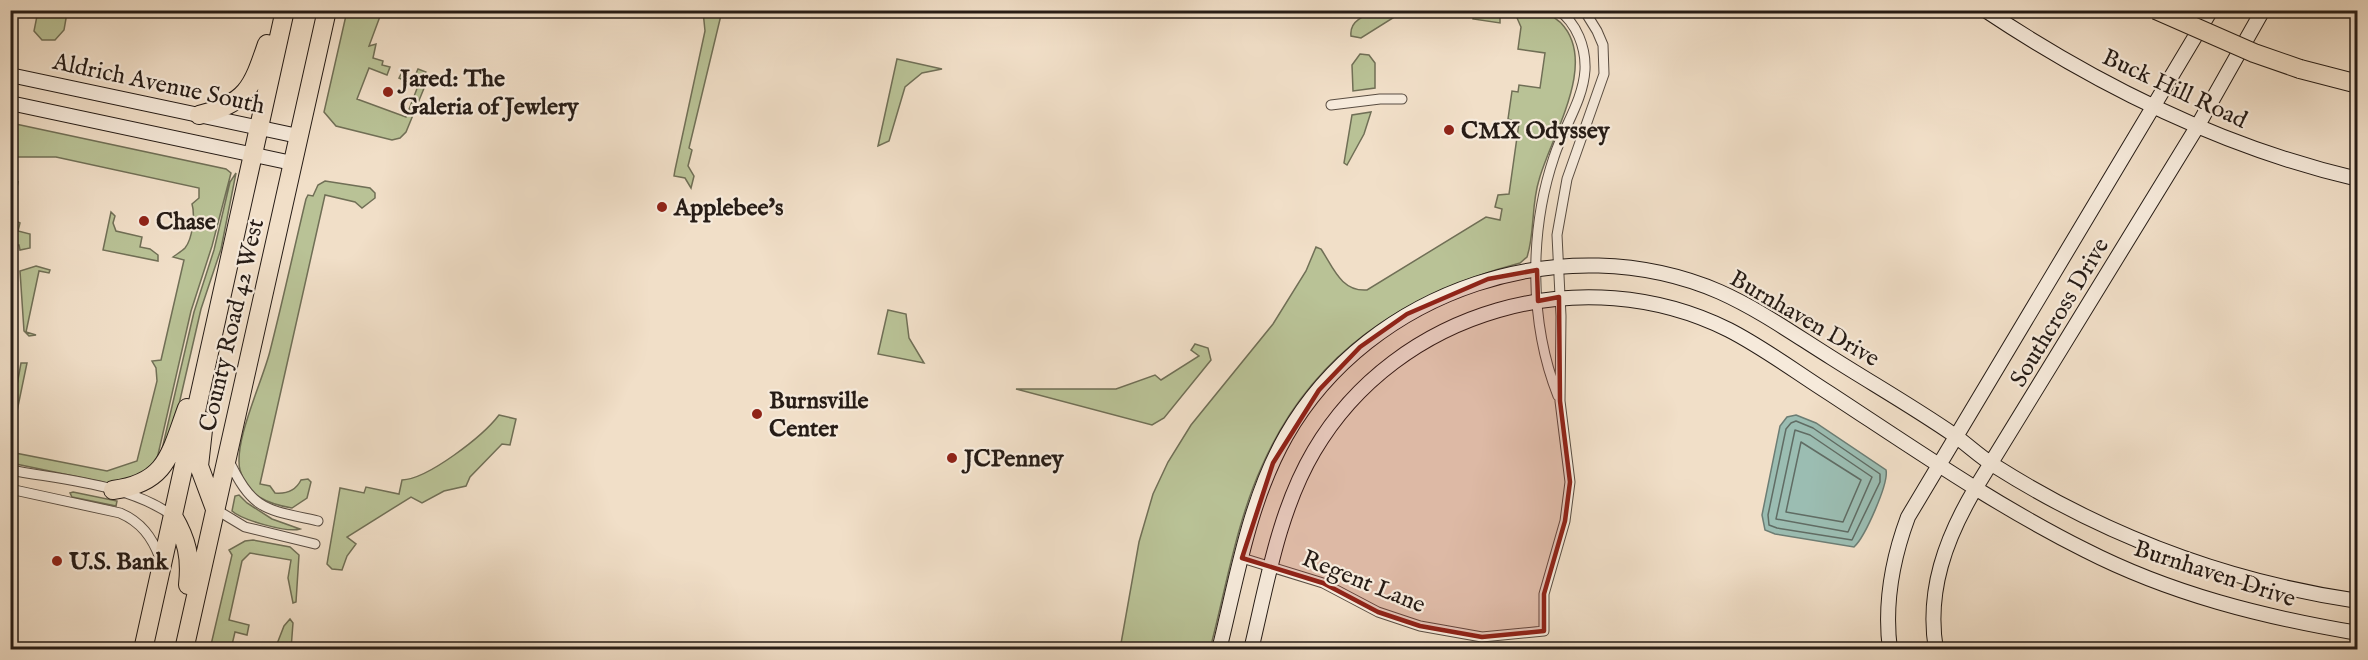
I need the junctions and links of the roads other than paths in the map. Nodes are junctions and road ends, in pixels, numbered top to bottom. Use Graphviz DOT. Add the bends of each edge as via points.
graph roads {
  1 [pos="278,10"];
  2 [pos="285,10"];
  3 [pos="327,10"];
  4 [pos="1558,10"];
  5 [pos="1584,10"];
  6 [pos="1985,10"];
  7 [pos="2156,10"];
  8 [pos="2211,10"];
  9 [pos="2263,10"];
  10 [pos="10,75"];
  11 [pos="2358,84"];
  12 [pos="1402,99"];
  13 [pos="10,103"];
  14 [pos="1331,105"];
  15 [pos="2154,106"];
  16 [pos="199,115"];
  17 [pos="259,127"];
  18 [pos="2197,127"];
  19 [pos="298,136"];
  20 [pos="252,155"];
  21 [pos="292,163"];
  22 [pos="2358,179"];
  23 [pos="1558,266"];
  24 [pos="1537,270"];
  25 [pos="1559,297"];
  26 [pos="1538,301"];
  27 [pos="211,342"];
  28 [pos="1560,401"];
  29 [pos="1957,437"];
  30 [pos="226,456"];
  31 [pos="1939,465"];
  32 [pos="1992,465"];
  33 [pos="10,470"];
  34 [pos="10,489"];
  35 [pos="1975,489"];
  36 [pos="113,490"];
  37 [pos="215,508"];
  38 [pos="173,516"];
  39 [pos="318,521"];
  40 [pos="315,544"];
  41 [pos="1242,558"];
  42 [pos="162,564"];
  43 [pos="1271,567"];
  44 [pos="2358,602"];
  45 [pos="2358,633"];
  46 [pos="143,650"];
  47 [pos="182,650"];
  48 [pos="1219,650"];
  49 [pos="1251,650"];
  50 [pos="1890,650"];
  51 [pos="1936,650"];
  1 -- 16 [label="highway" via="256,77 246,92 225,108"];
  2 -- 17 [label="highway, County Road 42 West"];
  3 -- 19 [label="highway, County Road 42 West"];
  4 -- 24 [label="street" via="1573,24 1581,41 1585,71 1547,177"];
  5 -- 23 [label="street" via="1602,45 1604,74 1565,188 1557,235"];
  6 -- 15 [label="street, Buck Hill Road" via="2048,52"];
  7 -- 11 [label="highway, bridge" via="2254,53"];
  8 -- 15 [label="street, Southcross Drive"];
  9 -- 18 [label="street, Southcross Drive"];
  10 -- 16 [label="street, Aldrich Avenue South"];
  12 -- 14 [label="street"];
  13 -- 20 [label="street"];
  15 -- 18 [label="street, Buck Hill Road"];
  15 -- 29 [label="street, Southcross Drive"];
  16 -- 17 [label="street, Aldrich Avenue South"];
  17 -- 19 [label="street, Aldrich Avenue South"];
  17 -- 20 [label="highway, County Road 42 West"];
  18 -- 22 [label="street, Buck Hill Road" via="2253,149"];
  18 -- 32 [label="street, Southcross Drive"];
  19 -- 21 [label="highway, County Road 42 West"];
  20 -- 21 [label="street"];
  20 -- 27 [label="highway, County Road 42 West"];
  21 -- 30 [label="highway, County Road 42 West"];
  23 -- 24 [label="street, Burnhaven Drive"];
  23 -- 25 [label="street"];
  23 -- 29 [label="street, Burnhaven Drive" via="1640,270 1720,292 1761,313"];
  24 -- 26 [label="street"];
  24 -- 41 [label="street, Burnhaven Drive" via="1488,279 1432,301 1382,331 1339,367 1286,436 1262,490"];
  25 -- 26 [label="street, Burnhaven Drive"];
  25 -- 28 [label="street"];
  25 -- 31 [label="street, Burnhaven Drive" via="1636,301 1674,309 1727,330"];
  26 -- 28 [label="street" via="1547,369"];
  26 -- 43 [label="street, Burnhaven Drive" via="1500,308 1448,327 1400,356 1358,393 1326,432 1300,477"];
  27 -- 36 [label="highway" via="162,470 141,484"];
  27 -- 37 [label="highway" via="200,466"];
  27 -- 38 [label="highway, County Road 42 West"];
  28 -- 43 [label="street, Regent Lane" via="1570,482 1565,521 1544,594 1544,631 1482,638 1420,626 1378,612 1323,583"];
  29 -- 31 [label="street, Southcross Drive"];
  29 -- 32 [label="street, Burnhaven Drive"];
  30 -- 37 [label="highway, County Road 42 West"];
  30 -- 39 [label="street" via="243,491 259,504"];
  31 -- 35 [label="street, Burnhaven Drive"];
  31 -- 50 [label="street, Southcross Drive" via="1908,517 1898,546 1888,603"];
  32 -- 35 [label="street, Southcross Drive"];
  32 -- 44 [label="street, Burnhaven Drive" via="2098,523 2188,561 2299,593"];
  33 -- 36 [label="street"];
  34 -- 42 [label="street" via="120,513 135,520 154,543"];
  35 -- 45 [label="street, Burnhaven Drive" via="2085,550 2143,576 2236,608"];
  35 -- 51 [label="street, Southcross Drive" via="1941,560 1934,618"];
  36 -- 38 [label="street" via="159,506"];
  37 -- 40 [label="street" via="245,527"];
  37 -- 47 [label="highway, County Road 42 West"];
  38 -- 42 [label="highway, County Road 42 West"];
  38 -- 47 [label="highway" via="188,546 190,563"];
  41 -- 43 [label="street, Regent Lane"];
  41 -- 48 [label="street, Burnhaven Drive"];
  42 -- 46 [label="highway, County Road 42 West"];
  43 -- 49 [label="street, Burnhaven Drive"];
}
